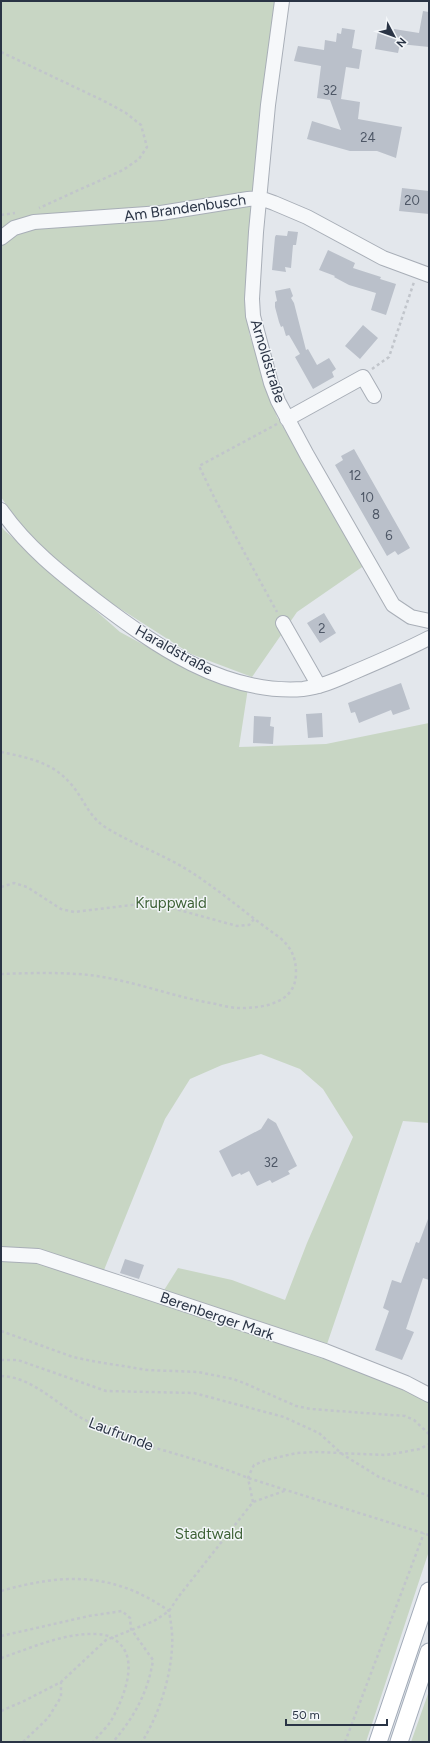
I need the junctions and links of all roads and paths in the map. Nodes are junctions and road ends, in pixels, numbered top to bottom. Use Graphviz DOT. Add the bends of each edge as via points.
graph roads {
  1 [pos="282,1"];
  2 [pos="1,52"];
  3 [pos="260,198"];
  4 [pos="22,224"];
  5 [pos="1,238"];
  6 [pos="423,273"];
  7 [pos="363,377"];
  8 [pos="374,396"];
  9 [pos="287,419"];
  10 [pos="1,510"];
  11 [pos="429,621"];
  12 [pos="283,623"];
  13 [pos="429,638"];
  14 [pos="320,686"];
  15 [pos="1,752"];
  16 [pos="1,886"];
  17 [pos="254,919"];
  18 [pos="1,974"];
  19 [pos="1,1254"];
  20 [pos="1,1331"];
  21 [pos="1,1360"];
  22 [pos="1,1376"];
  23 [pos="429,1395"];
  24 [pos="429,1434"];
  25 [pos="429,1444"];
  26 [pos="342,1454"];
  27 [pos="248,1478"];
  28 [pos="287,1490"];
  29 [pos="429,1496"];
  30 [pos="253,1502"];
  31 [pos="424,1533"];
  32 [pos="429,1535"];
  33 [pos="1,1590"];
  34 [pos="429,1591"];
  35 [pos="169,1611"];
  36 [pos="131,1629"];
  37 [pos="1,1636"];
  38 [pos="111,1637"];
  39 [pos="429,1652"];
  40 [pos="1,1658"];
  41 [pos="61,1682"];
  42 [pos="1,1710"];
  43 [pos="23,1742"];
  44 [pos="93,1742"];
  45 [pos="113,1742"];
  46 [pos="142,1742"];
  47 [pos="345,1742"];
  48 [pos="378,1742"];
  49 [pos="399,1742"];
  1 -- 3 [label="street, Arnoldstraße" via="268,105"];
  2 -- 4 [label="path" via="126,113 141,125 147,147 139,159 123,170 41,206 29,214"];
  3 -- 4 [label="street, Am Brandenbusch" via="162,213"];
  3 -- 6 [label="street, Am Brandenbusch" via="307,217 383,258"];
  3 -- 9 [label="street, Arnoldstraße" via="252,282 253,316 271,383"];
  4 -- 5 [label="street, Am Brandenbusch"];
  6 -- 7 [label="path" via="389,357"];
  7 -- 8 [label="street"];
  7 -- 9 [label="street"];
  9 -- 11 [label="street, Arnoldstraße" via="393,605 411,617"];
  9 -- 12 [label="path" via="199,466"];
  10 -- 14 [label="street, Haraldstraße" via="56,570 152,641 182,658 218,675 251,685 282,689"];
  12 -- 14 [label="street"];
  13 -- 14 [label="street, Haraldstraße"];
  15 -- 17 [label="path" via="28,757 53,768 70,782 90,813 104,826 191,872"];
  16 -- 17 [label="path" via="14,883 27,887 61,909 74,912 154,904 237,926 249,925"];
  17 -- 18 [label="path" via="288,945 294,954 296,966 296,978 291,992 285,999 264,1006 239,1008 200,1002 90,975"];
  19 -- 23 [label="street, Berenberger Mark" via="38,1256 120,1283 325,1351 406,1383"];
  20 -- 24 [label="path" via="92,1362 147,1370 198,1372 233,1380 296,1406 405,1416 414,1420"];
  21 -- 26 [label="path" via="18,1360 106,1391 194,1393 284,1417 319,1433"];
  22 -- 27 [label="path, Laufrunde" via="24,1382 70,1412 105,1429"];
  25 -- 26 [label="path" via="420,1449 386,1455"];
  26 -- 27 [label="path" via="297,1453 266,1460 254,1465"];
  26 -- 29 [label="path" via="379,1477"];
  27 -- 28 [label="path, Laufrunde"];
  27 -- 30 [label="path"];
  28 -- 30 [label="path"];
  28 -- 31 [label="path, Laufrunde"];
  30 -- 35 [label="path"];
  31 -- 32 [label="path, Laufrunde"];
  31 -- 47 [label="path"];
  33 -- 35 [label="path" via="43,1580 87,1578 135,1591"];
  34 -- 48 [label="main road"];
  35 -- 36 [label="path" via="154,1621"];
  35 -- 46 [label="path" via="172,1648 169,1672 159,1707"];
  36 -- 37 [label="path" via="130,1618 122,1611"];
  36 -- 38 [label="path"];
  36 -- 45 [label="path" via="153,1660 142,1702"];
  38 -- 40 [label="path" via="96,1634 64,1637"];
  38 -- 41 [label="path"];
  38 -- 44 [label="path" via="125,1649 130,1665 128,1679 111,1721"];
  39 -- 49 [label="main road"];
  41 -- 42 [label="path"];
  41 -- 43 [label="path" via="61,1697 51,1713"];
}
